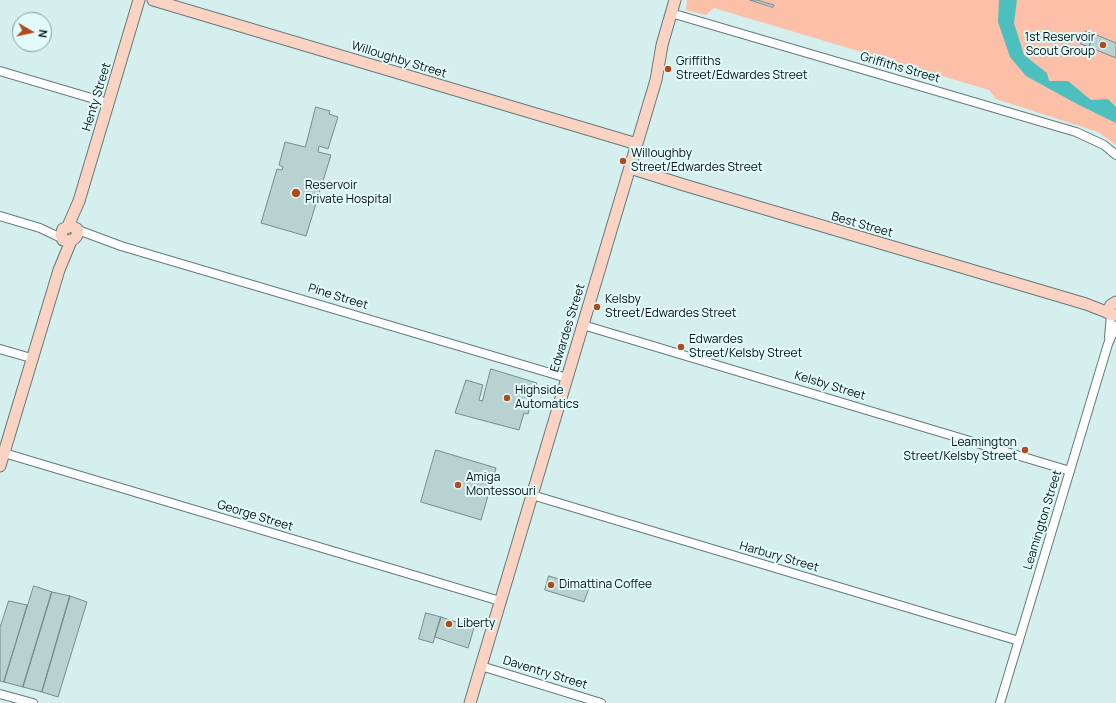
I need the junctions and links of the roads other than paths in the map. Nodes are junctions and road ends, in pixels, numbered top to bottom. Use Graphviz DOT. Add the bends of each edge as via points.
graph roads {
  1 [pos="139,0"];
  2 [pos="153,0"];
  3 [pos="675,0"];
  4 [pos="682,0"];
  5 [pos="675,14"];
  6 [pos="0,71"];
  7 [pos="108,103"];
  8 [pos="637,144"];
  9 [pos="1116,156"];
  10 [pos="630,168"];
  11 [pos="0,216"];
  12 [pos="70,234"];
  13 [pos="1113,308"];
  14 [pos="583,325"];
  15 [pos="1116,326"];
  16 [pos="1108,344"];
  17 [pos="0,349"];
  18 [pos="31,358"];
  19 [pos="567,378"];
  20 [pos="4,454"];
  21 [pos="0,466"];
  22 [pos="1070,471"];
  23 [pos="532,496"];
  24 [pos="500,601"];
  25 [pos="1019,641"];
  26 [pos="481,666"];
  27 [pos="0,694"];
  28 [pos="33,703"];
  29 [pos="470,703"];
  30 [pos="601,703"];
  31 [pos="1000,703"];
  1 -- 7 [label="street, Henty Street"];
  2 -- 8 [label="street, Willoughby Street"];
  3 -- 5 [label="street, Edwardes Street"];
  4 -- 5 [label="street, Edwardes Street"];
  5 -- 8 [label="street, Edwardes Street" via="671,39 657,75"];
  5 -- 9 [label="street, Griffiths Street" via="1076,132 1104,145"];
  6 -- 7 [label="street"];
  7 -- 12 [label="street, Henty Street"];
  8 -- 10 [label="street, Edwardes Street"];
  10 -- 13 [label="street, Best Street" via="1086,304"];
  10 -- 14 [label="street, Edwardes Street"];
  11 -- 12 [label="street, Pine Street"];
  12 -- 18 [label="street, Henty Street"];
  12 -- 19 [label="street, Pine Street" via="101,240"];
  13 -- 16 [label="street, Leamington Street"];
  14 -- 19 [label="street, Edwardes Street"];
  14 -- 22 [label="street, Kelsby Street"];
  15 -- 16 [label="street, Leamington Street"];
  16 -- 22 [label="street, Leamington Street"];
  17 -- 18 [label="street"];
  18 -- 20 [label="street, Henty Street"];
  19 -- 23 [label="street, Edwardes Street"];
  20 -- 21 [label="street, Henty Street"];
  20 -- 24 [label="street, George Street"];
  22 -- 25 [label="street, Leamington Street"];
  23 -- 24 [label="street, Edwardes Street"];
  23 -- 25 [label="street, Harbury Street"];
  24 -- 26 [label="street, Edwardes Street"];
  25 -- 31 [label="street, Leamington Street"];
  26 -- 29 [label="street, Edwardes Street"];
  26 -- 30 [label="street, Daventry Street"];
  27 -- 28 [label="street"];
}
